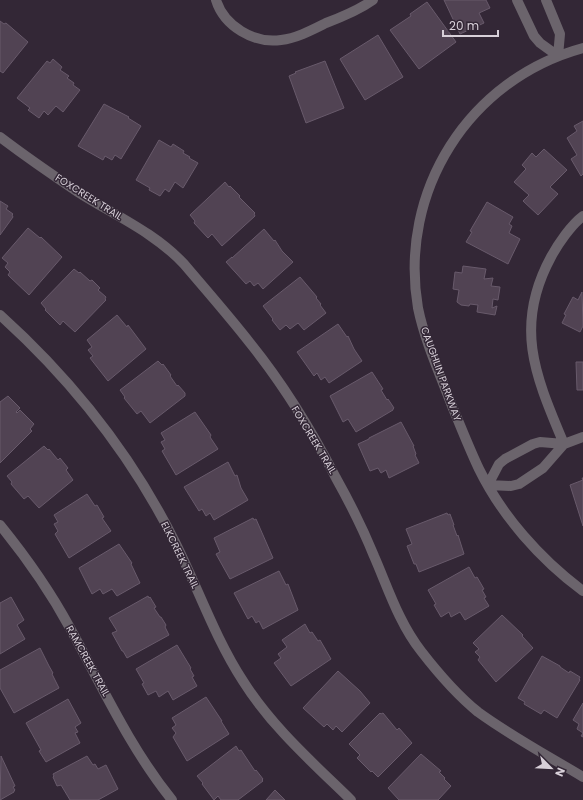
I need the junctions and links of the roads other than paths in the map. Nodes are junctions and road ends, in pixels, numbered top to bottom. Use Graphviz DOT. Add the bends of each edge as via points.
graph roads {
  1 [pos="216,0"];
  2 [pos="373,0"];
  3 [pos="517,0"];
  4 [pos="546,0"];
  5 [pos="583,48"];
  6 [pos="558,56"];
  7 [pos="0,137"];
  8 [pos="583,216"];
  9 [pos="0,315"];
  10 [pos="583,437"];
  11 [pos="564,444"];
  12 [pos="488,485"];
  13 [pos="0,525"];
  14 [pos="583,591"];
  15 [pos="583,777"];
  16 [pos="172,800"];
  17 [pos="351,800"];
  1 -- 2 [label="street" via="227,20 238,29 266,41 296,36 349,14"];
  3 -- 6 [label="street" via="534,36"];
  4 -- 6 [label="street" via="560,34"];
  5 -- 6 [label="street, CAUGHLIN PARKWAY"];
  6 -- 12 [label="street, CAUGHLIN PARKWAY" via="509,84 469,120 438,166 427,191 420,219 415,278 424,333 469,448"];
  7 -- 15 [label="street, FOXCREEK TRAIL" via="78,191 158,240 184,264 250,343 297,410 351,505 395,607 420,650 457,693 478,711"];
  8 -- 11 [label="street" via="558,244 545,268 534,298 531,322 537,375"];
  9 -- 17 [label="street, ELKCREEK TRAIL" via="65,380 125,457 175,542 230,660 259,705 276,726"];
  10 -- 11 [label="street"];
  11 -- 12 [label="street" via="543,468 519,484"];
  11 -- 12 [label="street" via="540,442 505,459 499,464"];
  12 -- 14 [label="street, CAUGHLIN PARKWAY" via="505,513 528,541"];
  13 -- 16 [label="street, RAMCREEK TRAIL" via="50,594 145,764"];
}
